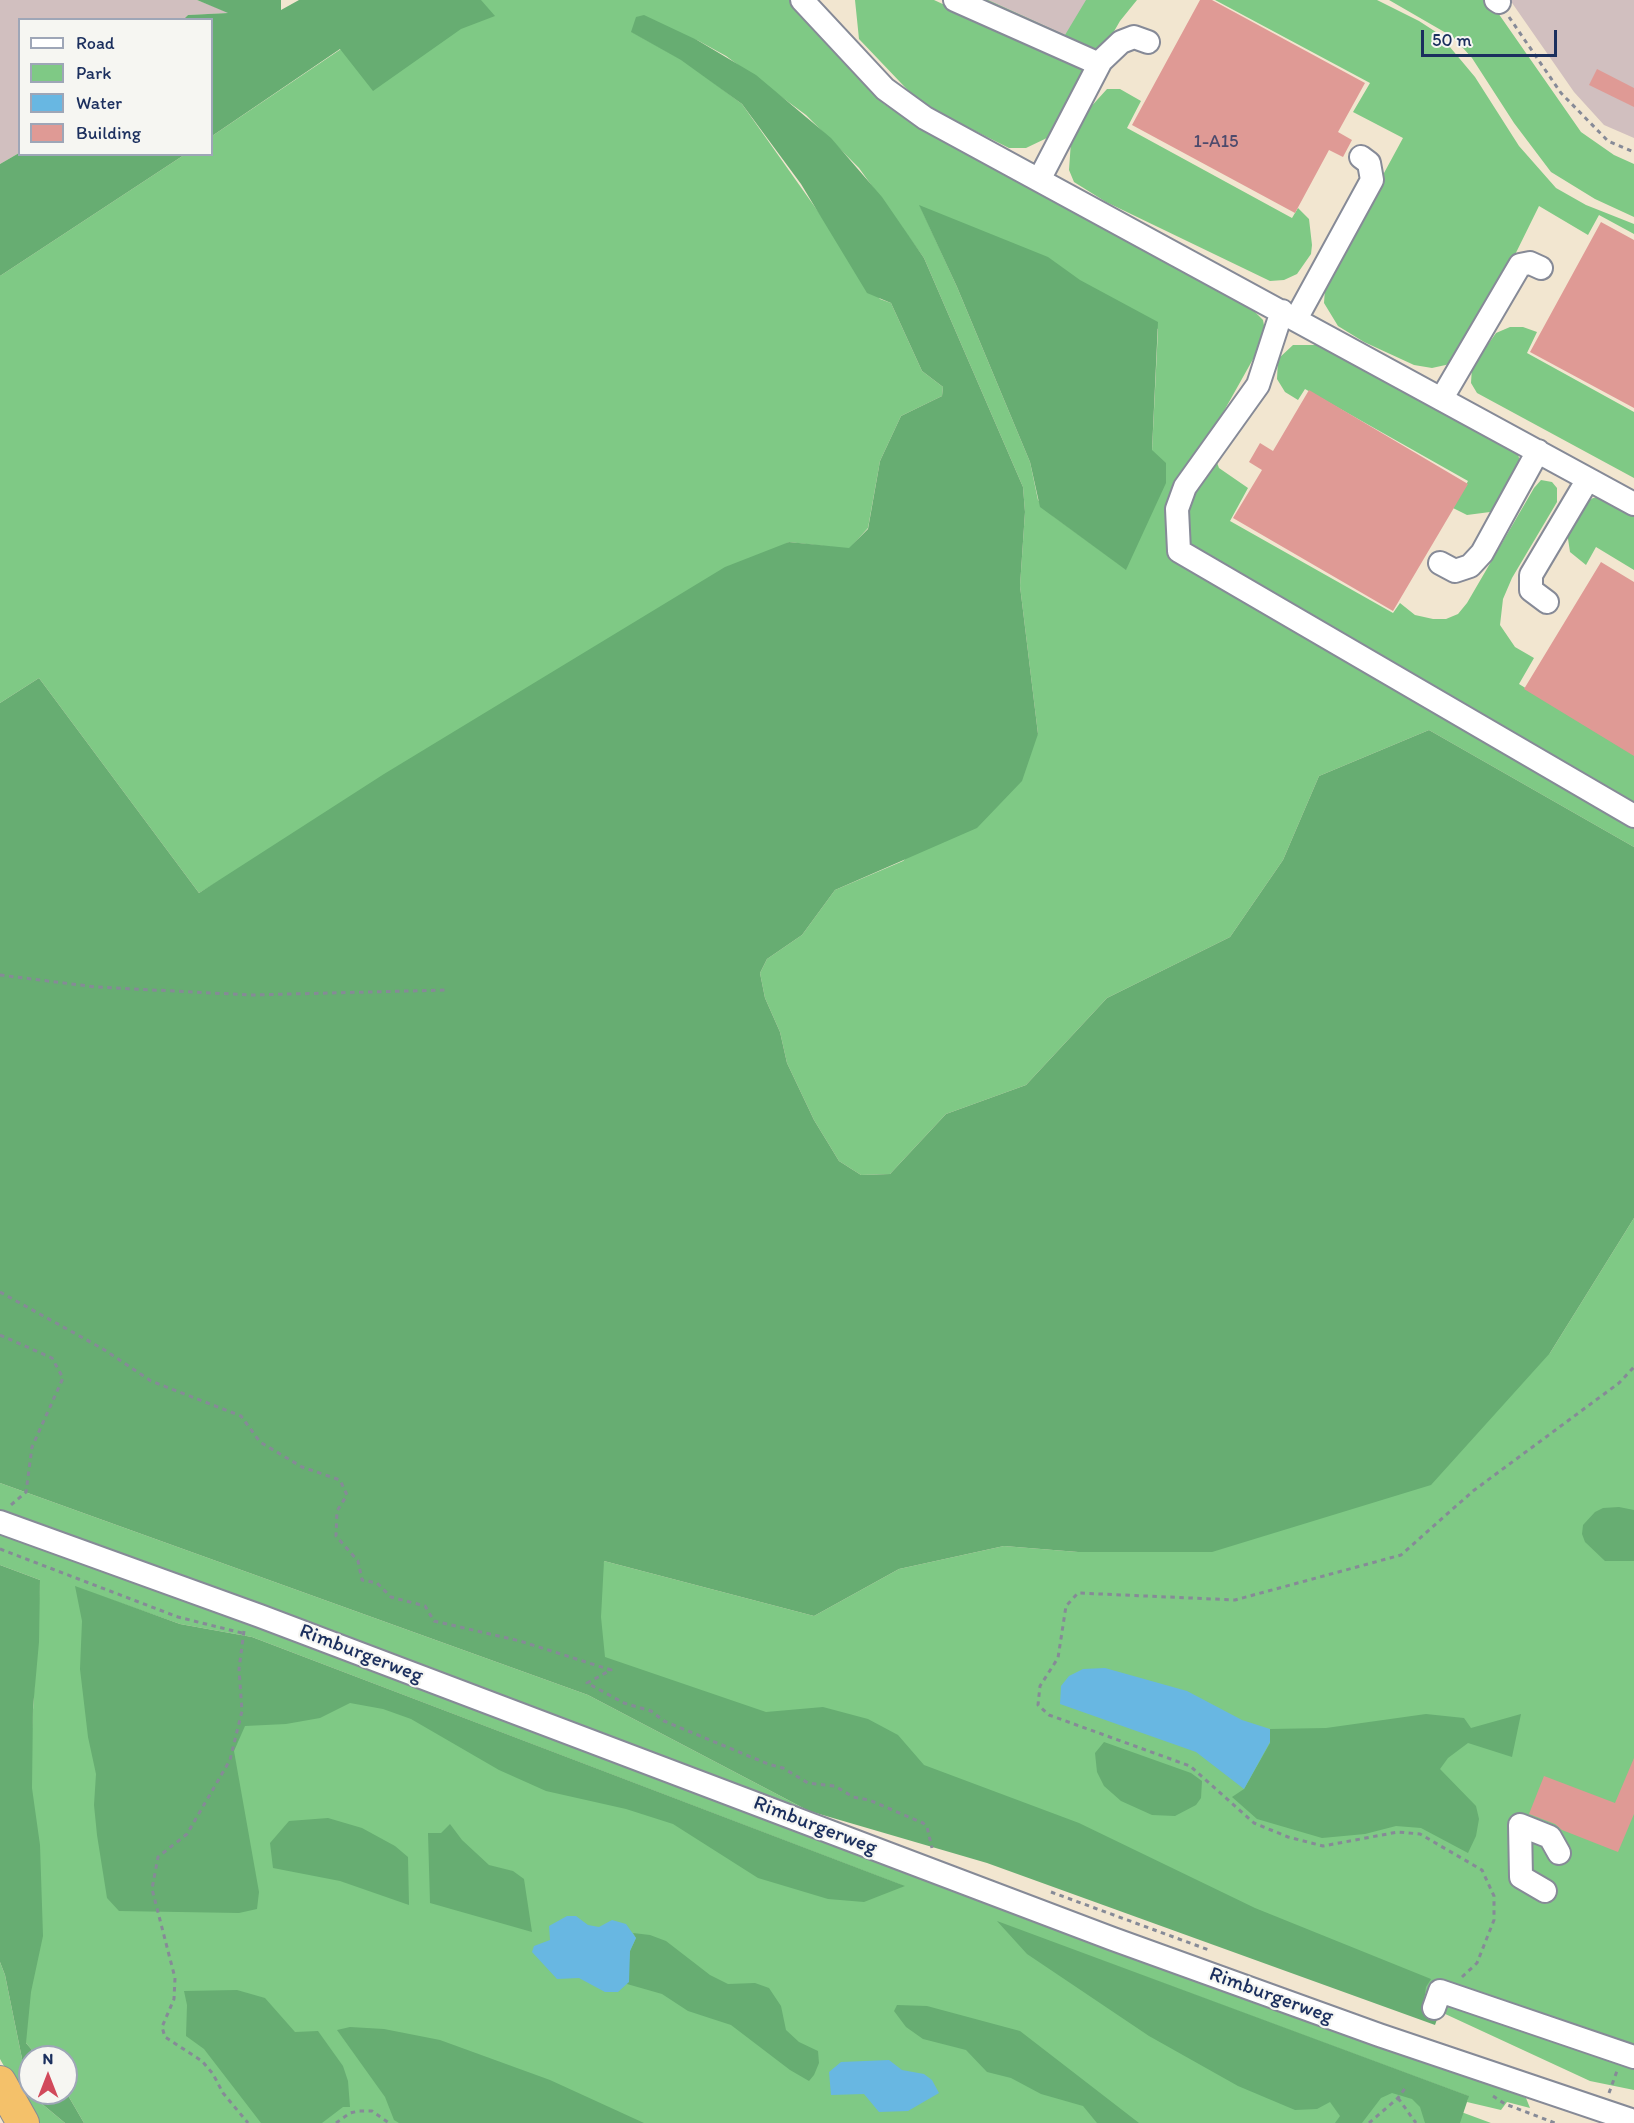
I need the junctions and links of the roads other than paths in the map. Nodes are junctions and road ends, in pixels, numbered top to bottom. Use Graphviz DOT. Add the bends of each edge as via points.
graph roads {
  1 [pos="802,0"];
  2 [pos="956,0"];
  3 [pos="1148,42"];
  4 [pos="1099,64"];
  5 [pos="1361,157"];
  6 [pos="1039,180"];
  7 [pos="1541,268"];
  8 [pos="1289,315"];
  9 [pos="1442,398"];
  10 [pos="1538,451"];
  11 [pos="1588,478"];
  12 [pos="1634,504"];
  13 [pos="1440,562"];
  14 [pos="1547,602"];
  15 [pos="1634,816"];
  16 [pos="4,1514"];
  17 [pos="1559,1853"];
  18 [pos="1545,1892"];
  19 [pos="1437,1999"];
  20 [pos="1634,2057"];
  21 [pos="0,2082"];
  22 [pos="1634,2121"];
  23 [pos="23,2123"];
  1 -- 6 [label="street" via="885,89 925,118"];
  2 -- 4 [label="street"];
  3 -- 4 [label="street" via="1134,37 1121,42"];
  4 -- 6 [label="street"];
  5 -- 8 [label="street" via="1369,163 1372,180"];
  6 -- 8 [label="street"];
  7 -- 9 [label="street" via="1530,263 1520,265"];
  8 -- 9 [label="street"];
  8 -- 15 [label="street" via="1258,385 1185,487 1177,509 1179,551"];
  9 -- 10 [label="street"];
  10 -- 11 [label="street"];
  10 -- 13 [label="street" via="1482,553 1470,566 1455,571"];
  11 -- 12 [label="street"];
  11 -- 14 [label="street" via="1531,575 1531,591"];
  16 -- 22 [label="street, Rimburgerweg" via="260,1616 936,1872 1379,2035"];
  17 -- 18 [label="street" via="1550,1837 1520,1825 1521,1877"];
  19 -- 20 [label="street"];
  21 -- 23 [label="highway"];
}
